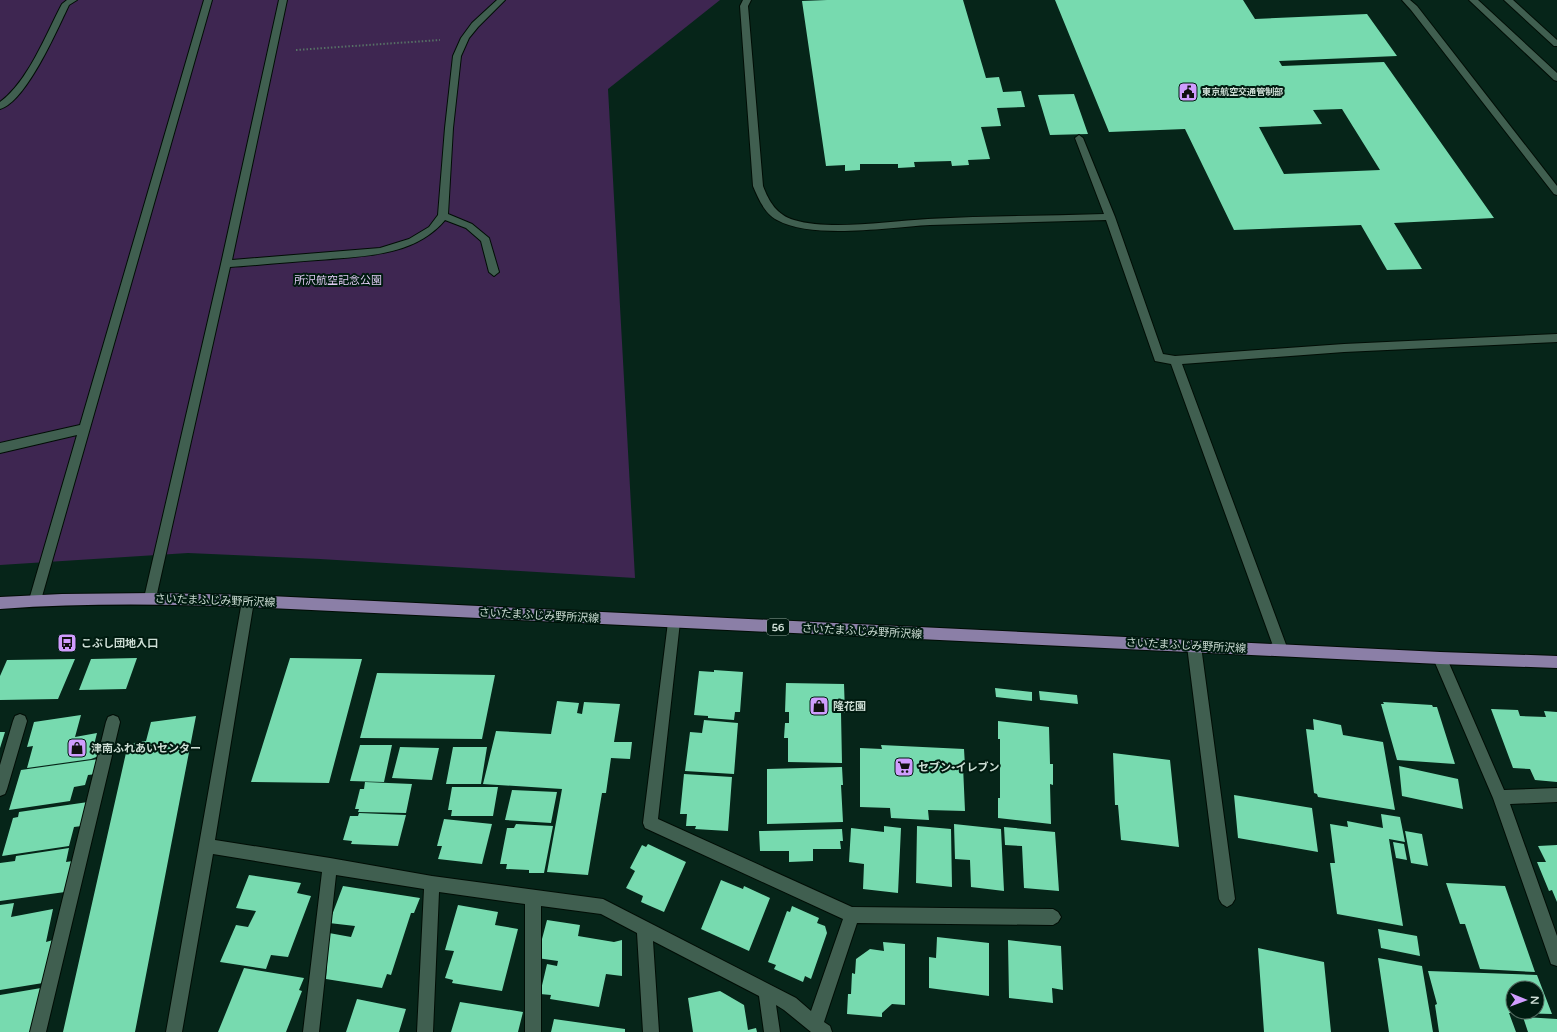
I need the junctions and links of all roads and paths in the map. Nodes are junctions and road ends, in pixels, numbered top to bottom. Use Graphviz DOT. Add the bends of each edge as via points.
graph roads {
  1 [pos="73,0"];
  2 [pos="208,0"];
  3 [pos="283,0"];
  4 [pos="501,0"];
  5 [pos="747,0"];
  6 [pos="1406,0"];
  7 [pos="1473,0"];
  8 [pos="1508,0"];
  9 [pos="465,38"];
  10 [pos="1557,44"];
  11 [pos="272,52"];
  12 [pos="1557,78"];
  13 [pos="0,106"];
  14 [pos="1079,138"];
  15 [pos="1557,192"];
  16 [pos="443,216"];
  17 [pos="1110,217"];
  18 [pos="226,264"];
  19 [pos="494,272"];
  20 [pos="1557,338"];
  21 [pos="1175,360"];
  22 [pos="84,429"];
  23 [pos="0,448"];
  24 [pos="150,598"];
  25 [pos="35,600"];
  26 [pos="248,601"];
  27 [pos="0,602"];
  28 [pos="674,622"];
  29 [pos="1194,646"];
  30 [pos="1281,650"];
  31 [pos="1440,658"];
  32 [pos="1557,662"];
  33 [pos="20,721"];
  34 [pos="113,722"];
  35 [pos="0,789"];
  36 [pos="1557,795"];
  37 [pos="1500,797"];
  38 [pos="207,846"];
  39 [pos="330,865"];
  40 [pos="432,883"];
  41 [pos="533,898"];
  42 [pos="1228,899"];
  43 [pos="852,915"];
  44 [pos="1053,917"];
  45 [pos="644,928"];
  46 [pos="1557,958"];
  47 [pos="766,993"];
  48 [pos="819,1028"];
  49 [pos="38,1032"];
  50 [pos="174,1032"];
  51 [pos="311,1032"];
  52 [pos="425,1032"];
  53 [pos="533,1032"];
  54 [pos="651,1032"];
  55 [pos="772,1032"];
  1 -- 13 [label="street" via="66,4 29,75 14,96"];
  2 -- 22 [label="street"];
  3 -- 11 [label="street"];
  4 -- 9 [label="street"];
  5 -- 17 [label="street" via="744,6 758,186 764,203 781,218 805,226 824,228"];
  6 -- 15 [label="street"];
  7 -- 12 [label="street"];
  8 -- 10 [label="street"];
  9 -- 11 [label="path"];
  9 -- 16 [label="street" via="455,67"];
  11 -- 18 [label="street"];
  14 -- 17 [label="street"];
  16 -- 18 [label="street" via="432,229 412,241 380,251"];
  16 -- 19 [label="street" via="469,226 486,240"];
  17 -- 21 [label="street" via="1159,358"];
  18 -- 24 [label="street"];
  20 -- 21 [label="street" via="1344,348"];
  21 -- 30 [label="street"];
  22 -- 23 [label="street"];
  22 -- 25 [label="street"];
  24 -- 25 [label="main road, さいたまふじみ野所沢線 / 56"];
  24 -- 26 [label="main road, さいたまふじみ野所沢線 / 56"];
  25 -- 27 [label="main road, さいたまふじみ野所沢線 / 56"];
  26 -- 28 [label="main road, さいたまふじみ野所沢線 / 56"];
  26 -- 38 [label="street"];
  28 -- 29 [label="main road, さいたまふじみ野所沢線 / 56"];
  28 -- 43 [label="street" via="650,823"];
  29 -- 30 [label="main road, さいたまふじみ野所沢線 / 56"];
  29 -- 42 [label="street"];
  30 -- 31 [label="main road, さいたまふじみ野所沢線 / 56"];
  31 -- 32 [label="main road, さいたまふじみ野所沢線 / 56"];
  31 -- 37 [label="street"];
  33 -- 35 [label="street"];
  34 -- 49 [label="street"];
  36 -- 37 [label="street"];
  37 -- 46 [label="street"];
  38 -- 39 [label="street"];
  38 -- 50 [label="street"];
  39 -- 40 [label="street"];
  39 -- 51 [label="street"];
  40 -- 41 [label="street"];
  40 -- 52 [label="street"];
  41 -- 45 [label="street" via="603,907"];
  41 -- 53 [label="street"];
  43 -- 44 [label="street"];
  43 -- 48 [label="street"];
  45 -- 47 [label="street"];
  45 -- 54 [label="street"];
  47 -- 48 [label="street" via="790,1004"];
  47 -- 55 [label="street"];
}
